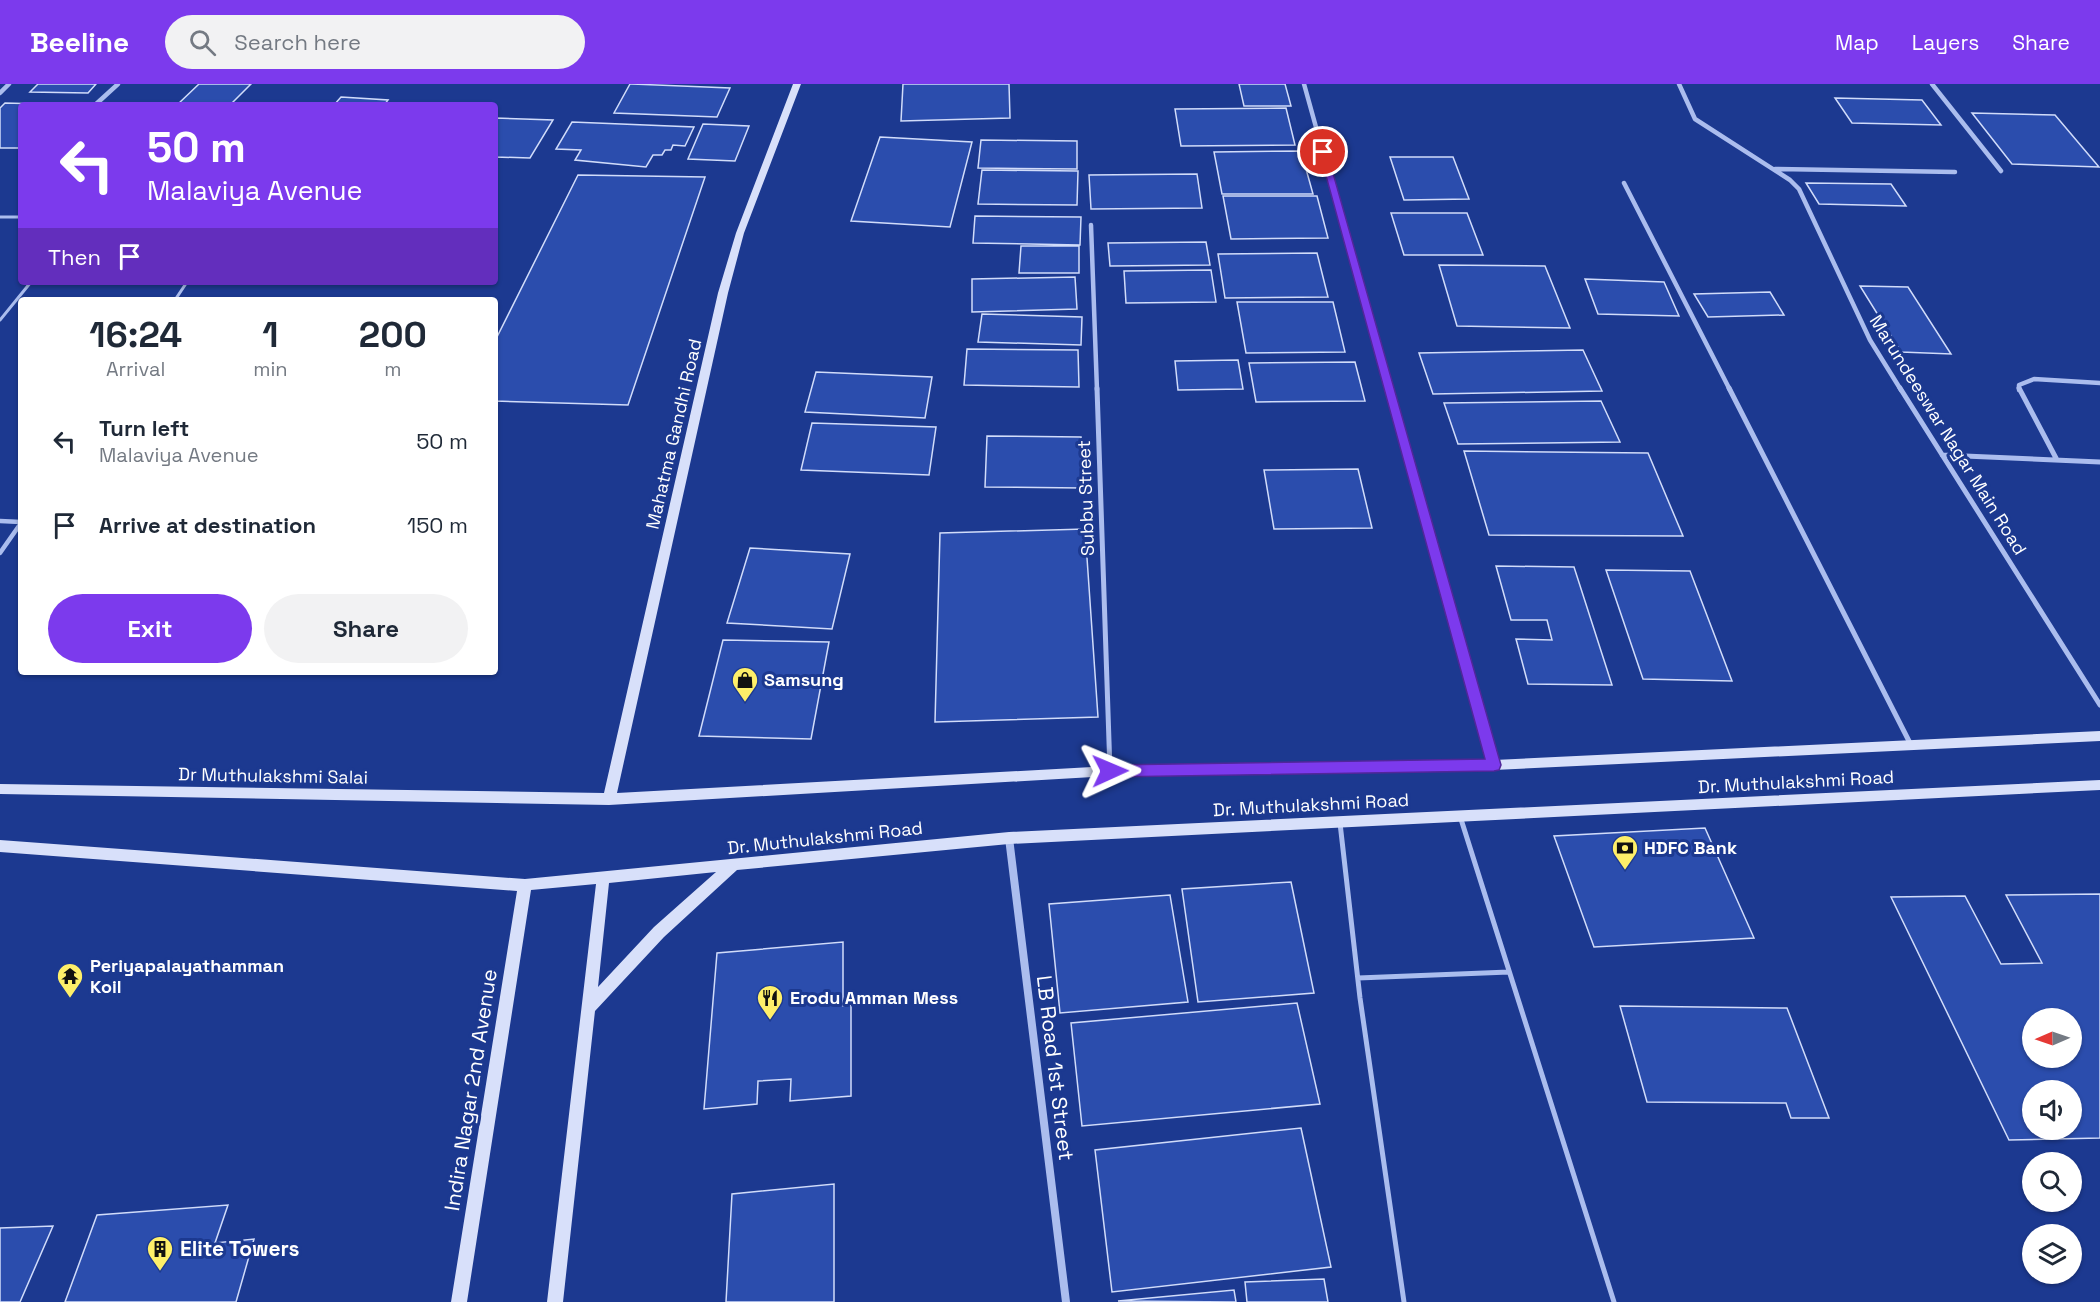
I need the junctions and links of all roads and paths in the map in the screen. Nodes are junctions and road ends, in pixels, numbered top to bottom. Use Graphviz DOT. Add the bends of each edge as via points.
graph roads {
  1 [pos="9,84"];
  2 [pos="118,84"];
  3 [pos="797,84"];
  4 [pos="1304,84"];
  5 [pos="1679,84"];
  6 [pos="1932,84"];
  7 [pos="0,93"];
  8 [pos="98,102"];
  9 [pos="1774,169"];
  10 [pos="2001,171"];
  11 [pos="1955,172"];
  12 [pos="1624,183"];
  13 [pos="0,217"];
  14 [pos="18,217"];
  15 [pos="1091,225"];
  16 [pos="29,285"];
  17 [pos="19,297"];
  18 [pos="18,298"];
  19 [pos="0,320"];
  20 [pos="2100,383"];
  21 [pos="1942,455"];
  22 [pos="2057,460"];
  23 [pos="2100,462"];
  24 [pos="0,521"];
  25 [pos="18,522"];
  26 [pos="18,526"];
  27 [pos="0,553"];
  28 [pos="2100,705"];
  29 [pos="2100,736"];
  30 [pos="1911,745"];
  31 [pos="1494,765"];
  32 [pos="1110,771"];
  33 [pos="2100,785"];
  34 [pos="0,789"];
  35 [pos="546,799"];
  36 [pos="609,799"];
  37 [pos="1460,816"];
  38 [pos="1340,820"];
  39 [pos="1009,838"];
  40 [pos="0,846"];
  41 [pos="734,865"];
  42 [pos="603,878"];
  43 [pos="525,885"];
  44 [pos="1509,972"];
  45 [pos="1358,978"];
  46 [pos="588,1008"];
  47 [pos="459,1302"];
  48 [pos="555,1302"];
  49 [pos="1066,1302"];
  50 [pos="1404,1302"];
  51 [pos="1614,1302"];
  1 -- 7 [label="street"];
  2 -- 8 [label="street"];
  3 -- 36 [label="main road, Mahatma Gandhi Road" via="740,233 723,293"];
  4 -- 31 [label="street"];
  5 -- 9 [label="street, Marundeeswar Nagar Main Road" via="1695,119"];
  6 -- 10 [label="street"];
  9 -- 11 [label="street"];
  9 -- 21 [label="street, Marundeeswar Nagar Main Road" via="1798,189 1870,340"];
  12 -- 30 [label="street"];
  13 -- 14 [label="lane"];
  15 -- 32 [label="street, Subbu Street"];
  16 -- 17 [label="lane"];
  18 -- 19 [label="lane"];
  20 -- 22 [label="street" via="2034,379 2019,385 2019,392"];
  21 -- 22 [label="street"];
  21 -- 28 [label="street, Marundeeswar Nagar Main Road"];
  22 -- 23 [label="street"];
  24 -- 25 [label="lane"];
  26 -- 27 [label="lane"];
  29 -- 30 [label="main road, Dr. Muthulakshmi Road"];
  30 -- 31 [label="main road, Dr. Muthulakshmi Road"];
  31 -- 32 [label="main road, Dr. Muthulakshmi Road"];
  32 -- 36 [label="main road, Dr. Muthulakshmi Road"];
  33 -- 37 [label="main road, Dr. Muthulakshmi Road"];
  34 -- 35 [label="main road, Dr Muthulakshmi Salai"];
  35 -- 36 [label="main road, Dr. Muthulakshmi Road"];
  37 -- 38 [label="main road, Dr. Muthulakshmi Road"];
  37 -- 44 [label="lane"];
  38 -- 39 [label="main road, Dr. Muthulakshmi Road"];
  38 -- 45 [label="lane"];
  39 -- 41 [label="main road, Dr. Muthulakshmi Road"];
  39 -- 49 [label="street, LB Road 1st Street"];
  40 -- 43 [label="main road"];
  41 -- 42 [label="main road, Dr. Muthulakshmi Road"];
  41 -- 46 [label="main road" via="659,932"];
  42 -- 43 [label="main road, Dr. Muthulakshmi Road"];
  42 -- 46 [label="main road"];
  43 -- 47 [label="main road, Indira Nagar 2nd Avenue"];
  44 -- 45 [label="lane"];
  44 -- 51 [label="lane"];
  45 -- 50 [label="lane"];
  46 -- 48 [label="main road"];
}
